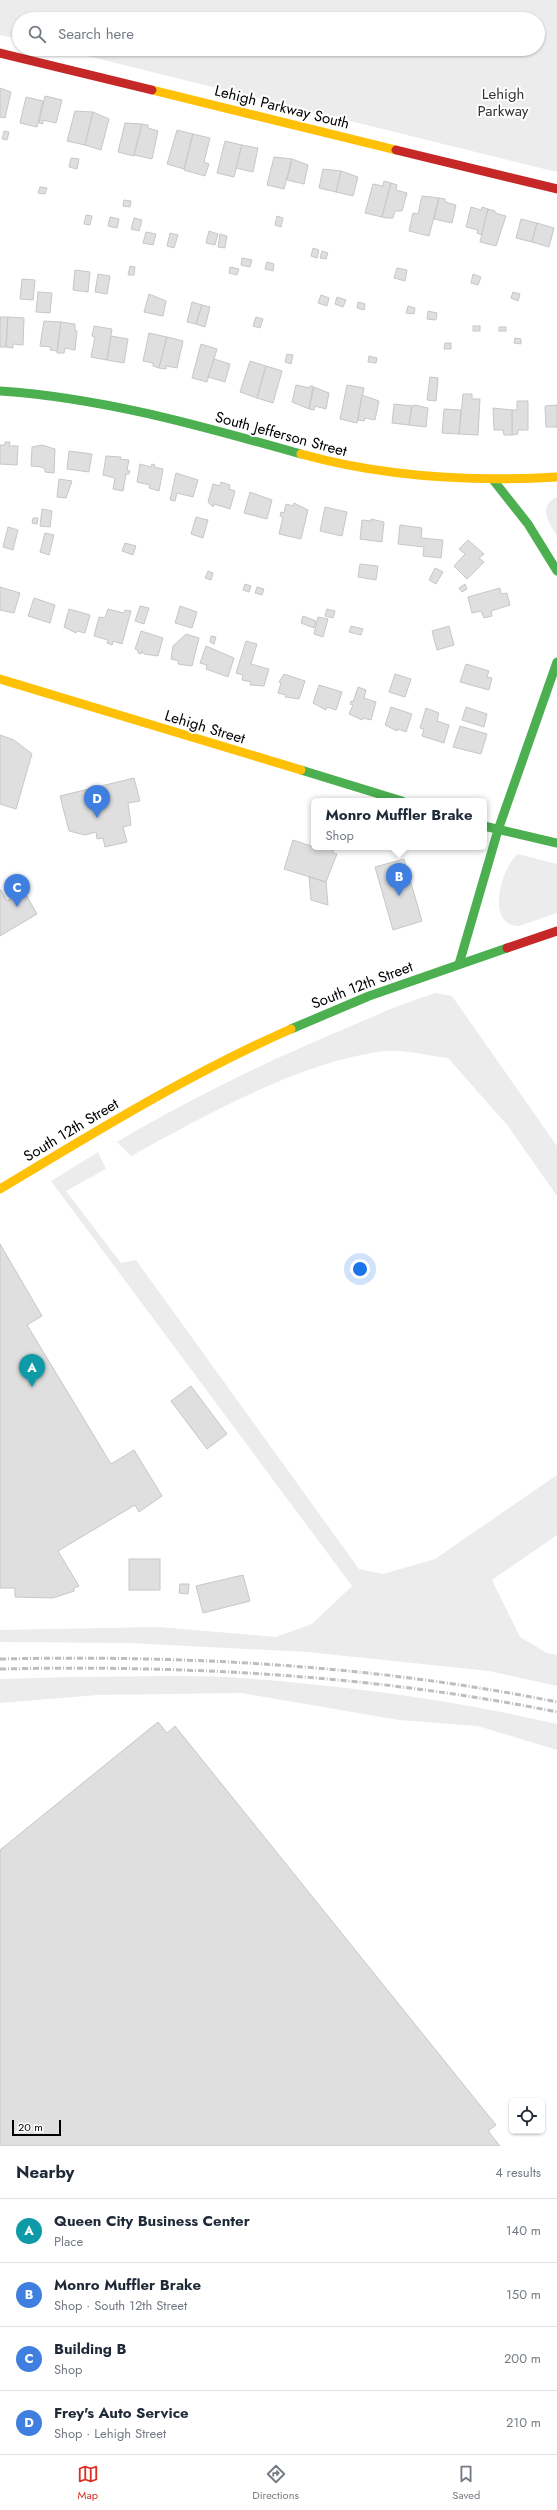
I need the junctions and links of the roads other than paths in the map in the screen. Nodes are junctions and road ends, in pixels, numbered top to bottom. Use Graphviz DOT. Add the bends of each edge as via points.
graph roads {
  1 [pos="0,53"];
  2 [pos="12,56"];
  3 [pos="12,56"];
  4 [pos="557,189"];
  5 [pos="0,391"];
  6 [pos="557,477"];
  7 [pos="494,481"];
  8 [pos="557,571"];
  9 [pos="557,662"];
  10 [pos="0,678"];
  11 [pos="392,798"];
  12 [pos="487,827"];
  13 [pos="498,830"];
  14 [pos="557,843"];
  15 [pos="557,931"];
  16 [pos="459,964"];
  17 [pos="0,1189"];
  1 -- 3 [label="street, Lehigh Parkway South"];
  2 -- 4 [label="street, Lehigh Parkway South"];
  5 -- 7 [label="street, South Jefferson Street" via="112,404 337,464 421,476"];
  6 -- 7 [label="street, South Jefferson Street"];
  7 -- 8 [label="street" via="519,509 545,547"];
  9 -- 13 [label="street"];
  10 -- 11 [label="street, Lehigh Street"];
  12 -- 13 [label="street"];
  13 -- 14 [label="street"];
  13 -- 16 [label="street"];
  15 -- 16 [label="street, South 12th Street"];
  16 -- 17 [label="street, South 12th Street" via="305,1022 214,1064"];
}
